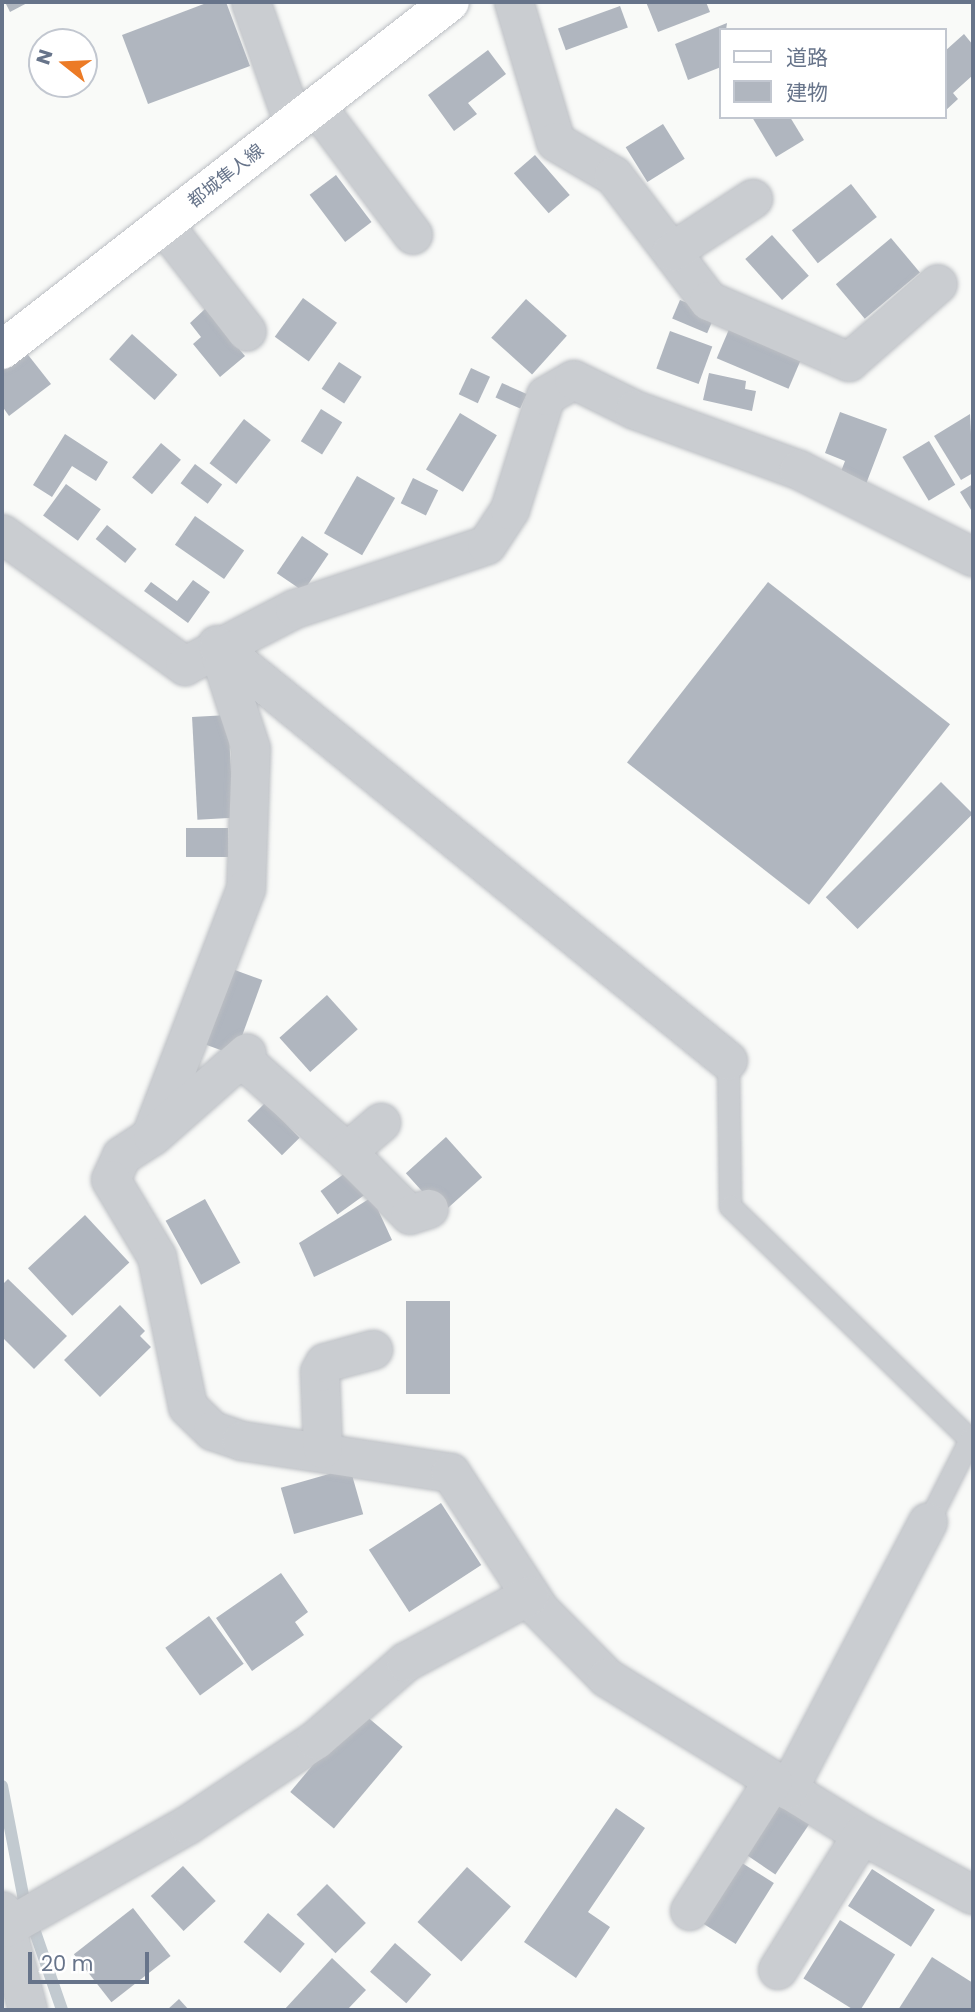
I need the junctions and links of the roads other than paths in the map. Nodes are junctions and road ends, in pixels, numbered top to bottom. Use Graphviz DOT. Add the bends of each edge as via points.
graph roads {
  1 [pos="251,2"];
  2 [pos="450,2"];
  3 [pos="514,2"];
  4 [pos="305,116"];
  5 [pos="753,199"];
  6 [pos="164,225"];
  7 [pos="413,235"];
  8 [pos="672,252"];
  9 [pos="938,284"];
  10 [pos="247,332"];
  11 [pos="2,350"];
  12 [pos="2,534"];
  13 [pos="973,557"];
  14 [pos="217,645"];
  15 [pos="729,1061"];
  16 [pos="381,1123"];
  17 [pos="151,1137"];
  18 [pos="347,1152"];
  19 [pos="429,1209"];
  20 [pos="373,1350"];
  21 [pos="323,1449"];
  22 [pos="928,1522"];
  23 [pos="529,1596"];
  24 [pos="780,1785"];
  25 [pos="862,1836"];
  26 [pos="973,1895"];
  27 [pos="690,1911"];
  28 [pos="17,1917"];
  29 [pos="778,1970"];
  30 [pos="16,2000"];
  1 -- 4 [label="street"];
  2 -- 4 [label="main road, 都城隼人線"];
  3 -- 8 [label="street" via="556,142 614,176"];
  4 -- 6 [label="main road, 都城隼人線"];
  4 -- 7 [label="street"];
  5 -- 8 [label="street"];
  6 -- 10 [label="street"];
  6 -- 11 [label="main road, 都城隼人線"];
  8 -- 9 [label="street" via="709,301 849,362"];
  12 -- 14 [label="street" via="185,666"];
  13 -- 14 [label="street" via="799,470 566,380 546,396 510,510 487,545 295,609"];
  14 -- 15 [label="street"];
  14 -- 17 [label="street" via="251,749 250,868"];
  15 -- 22 [label="lane" via="730,1206 970,1439"];
  16 -- 18 [label="street"];
  17 -- 18 [label="street" via="244,1056"];
  17 -- 21 [label="street" via="122,1156 111,1180 157,1257 188,1407 213,1432 242,1441"];
  18 -- 19 [label="street" via="410,1215"];
  20 -- 21 [label="street" via="325,1363 320,1372"];
  21 -- 23 [label="street" via="451,1472"];
  22 -- 24 [label="street"];
  23 -- 24 [label="street" via="607,1678"];
  23 -- 28 [label="street" via="406,1661 316,1740 188,1825"];
  24 -- 25 [label="street"];
  24 -- 27 [label="street"];
  25 -- 26 [label="street"];
  25 -- 29 [label="street"];
  28 -- 30 [label="street"];
}
